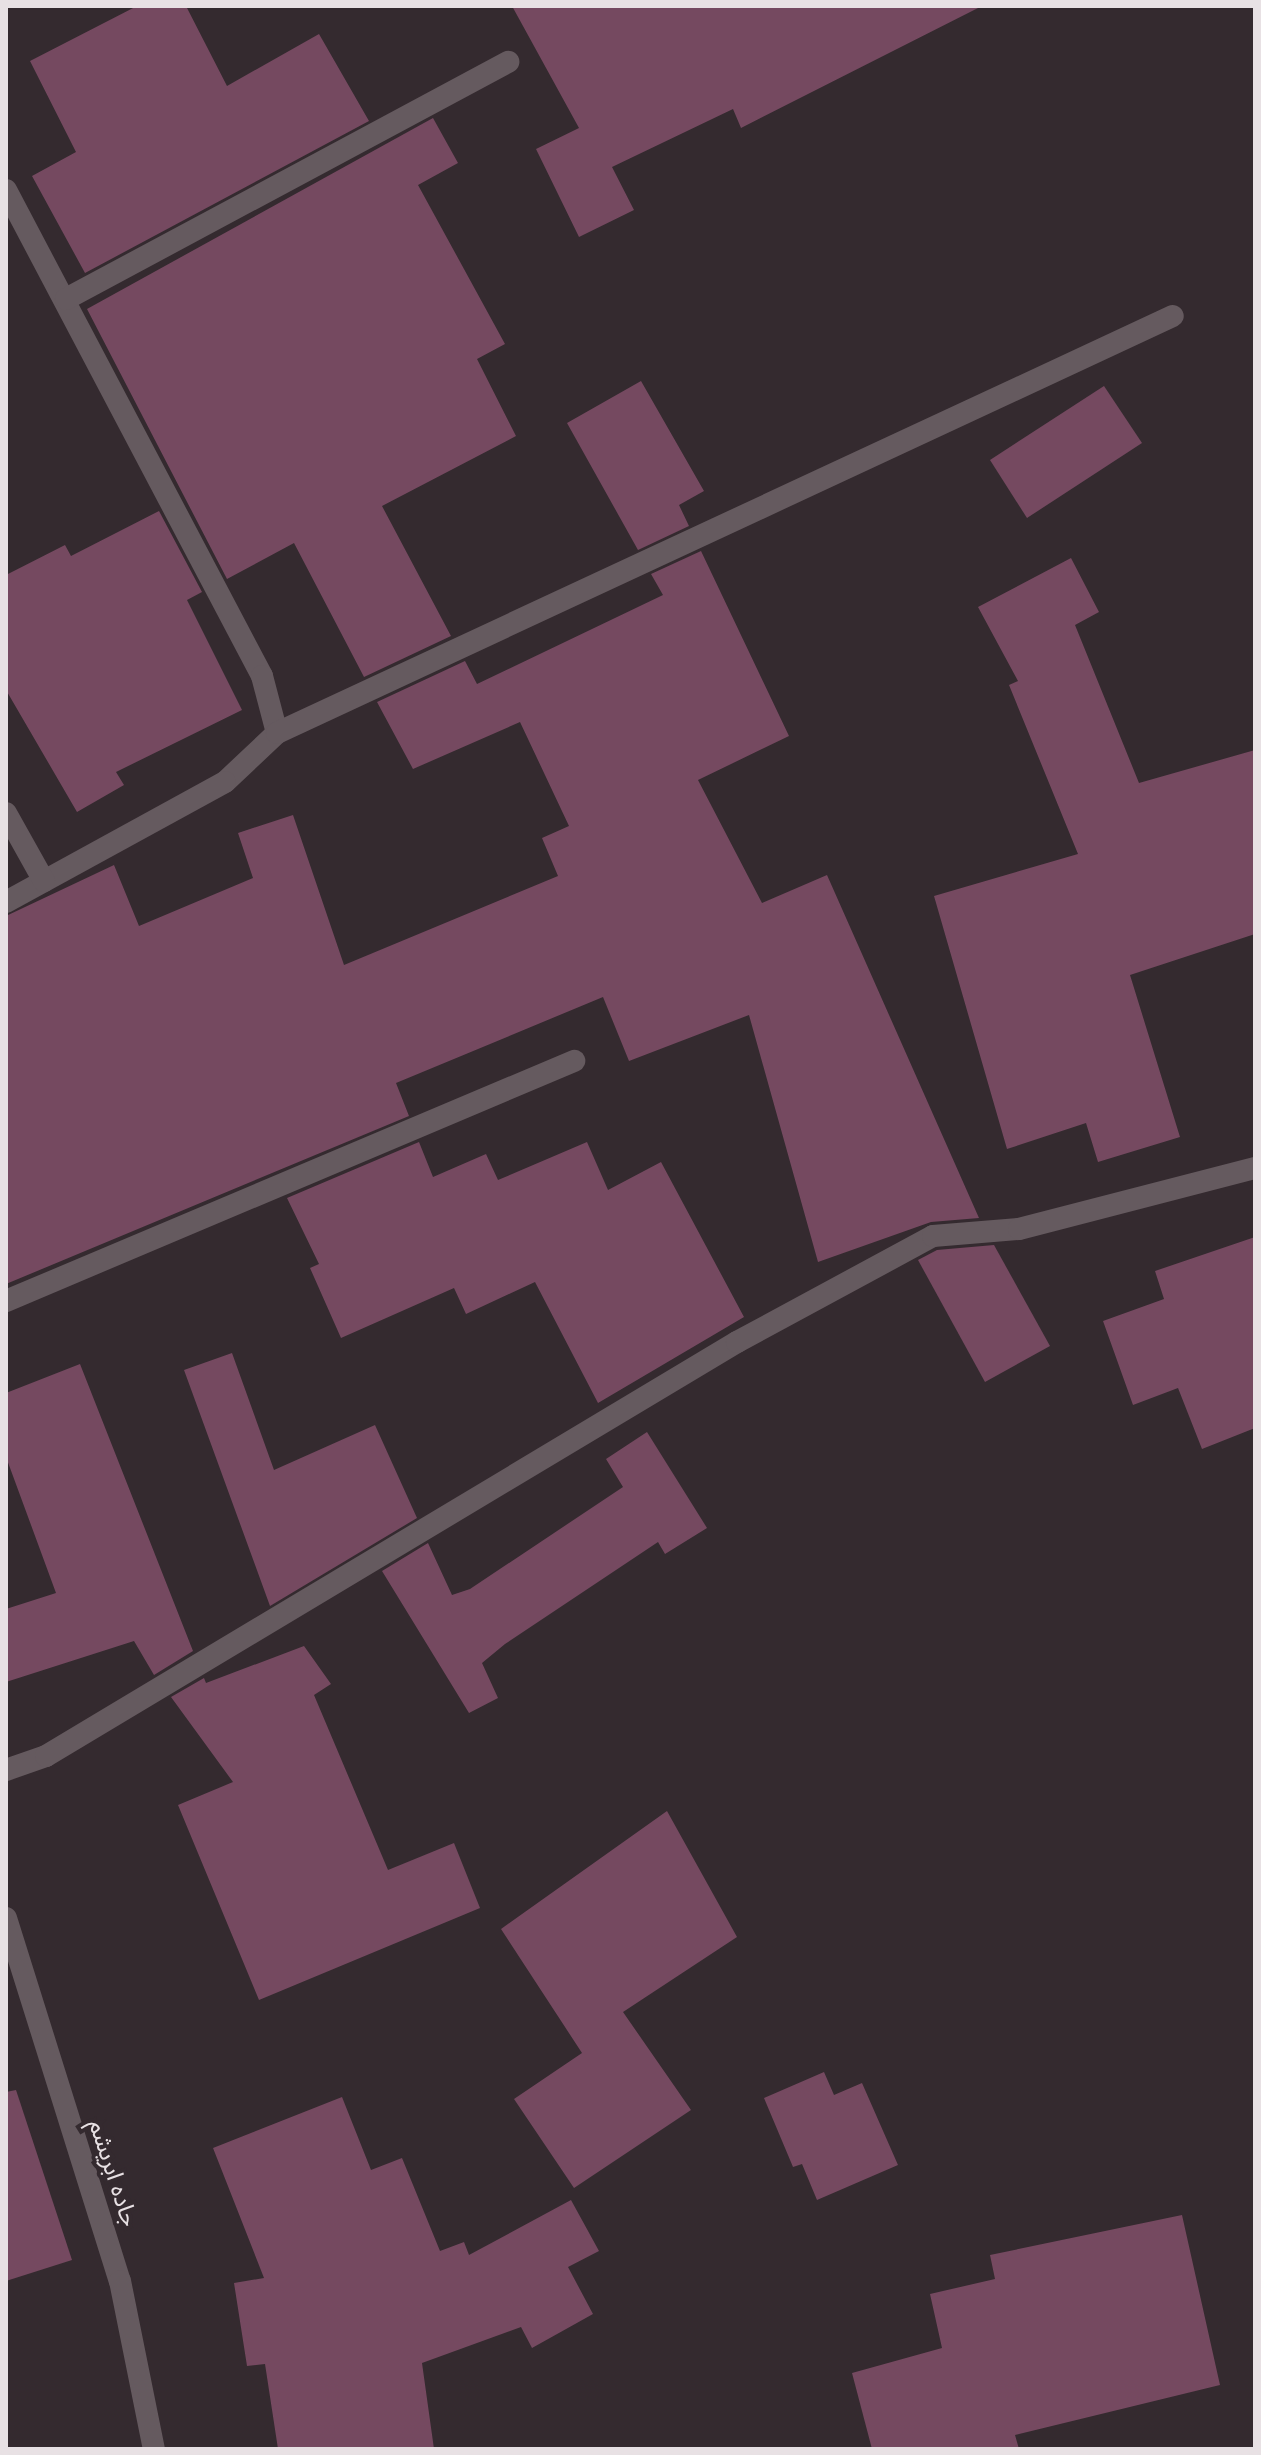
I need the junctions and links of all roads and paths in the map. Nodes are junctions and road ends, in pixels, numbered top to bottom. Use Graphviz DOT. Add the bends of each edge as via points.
graph roads {
  1 [pos="508,62"];
  2 [pos="6,190"];
  3 [pos="66,299"];
  4 [pos="1173,316"];
  5 [pos="277,733"];
  6 [pos="6,813"];
  7 [pos="44,881"];
  8 [pos="6,902"];
  9 [pos="574,1061"];
  10 [pos="1255,1168"];
  11 [pos="6,1301"];
  12 [pos="6,1770"];
  13 [pos="6,1918"];
  14 [pos="154,2449"];
  1 -- 3 [label="street"];
  2 -- 3 [label="street"];
  3 -- 5 [label="street" via="262,676"];
  4 -- 5 [label="street"];
  5 -- 7 [label="street" via="225,782"];
  6 -- 7 [label="street"];
  7 -- 8 [label="street"];
  9 -- 11 [label="street"];
  10 -- 12 [label="street" via="1019,1229 933,1236 737,1342 46,1756"];
  13 -- 14 [label="street, جاده ابریشم" via="120,2281"];
}
